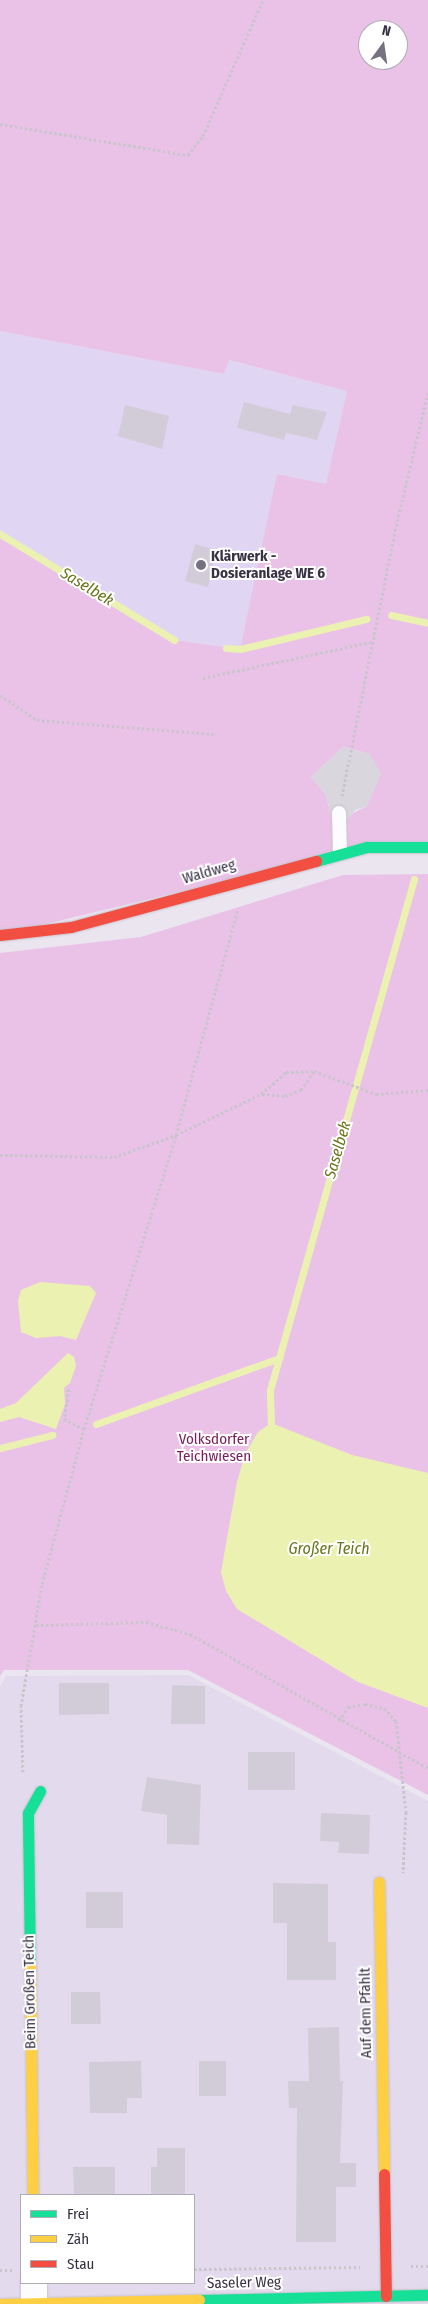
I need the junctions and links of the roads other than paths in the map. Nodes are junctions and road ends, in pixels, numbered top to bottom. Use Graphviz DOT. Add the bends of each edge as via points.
graph roads {
  1 [pos="339,813"];
  2 [pos="428,848"];
  3 [pos="340,853"];
  4 [pos="0,935"];
  5 [pos="40,1791"];
  6 [pos="379,1882"];
  7 [pos="33,2194"];
  8 [pos="34,2284"];
  9 [pos="386,2296"];
  10 [pos="428,2296"];
  11 [pos="0,2304"];
  12 [pos="34,2304"];
  1 -- 3 [label="lane"];
  2 -- 3 [label="street, Waldweg" via="397,845"];
  3 -- 4 [label="street, Waldweg" via="71,927"];
  5 -- 7 [label="street, Beim Großen Teich" via="28,1813"];
  6 -- 9 [label="street, Auf dem Pfahlt"];
  8 -- 12 [label="street"];
  9 -- 10 [label="street, Saseler Weg"];
  9 -- 12 [label="street, Saseler Weg"];
  11 -- 12 [label="street, Saseler Weg"];
}
